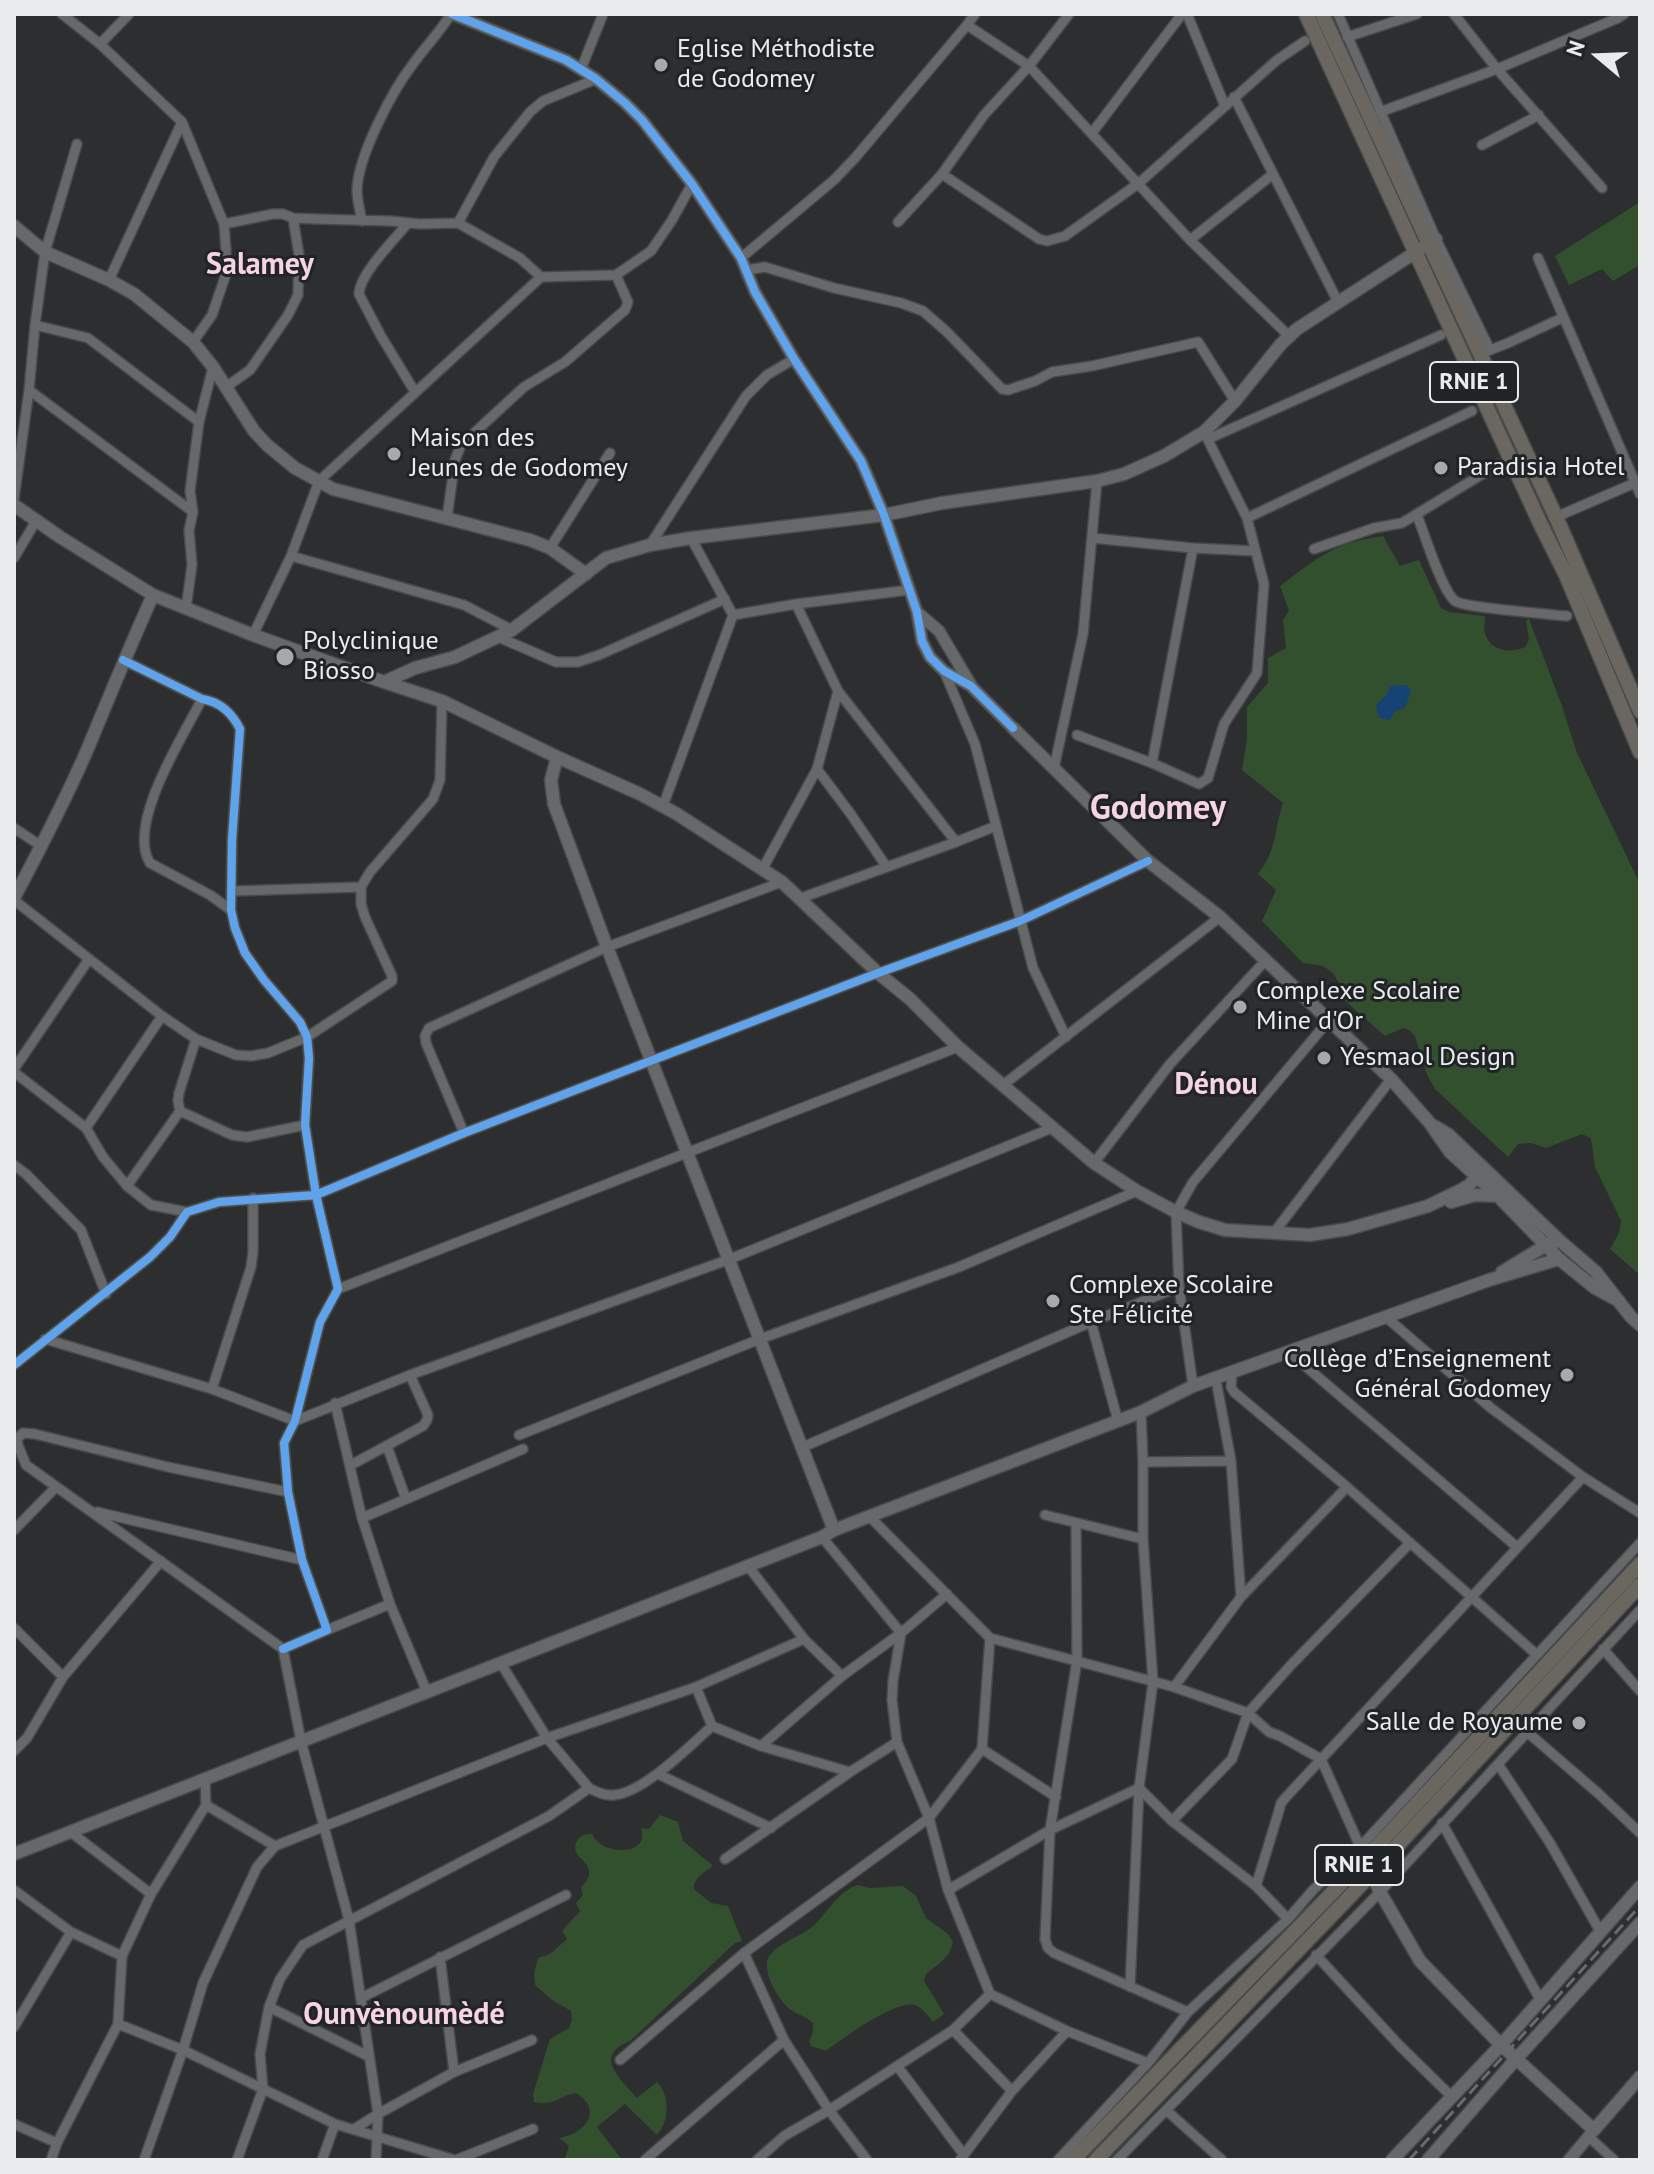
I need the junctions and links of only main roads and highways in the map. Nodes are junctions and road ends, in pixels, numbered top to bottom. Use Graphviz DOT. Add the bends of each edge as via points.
graph roads {
  1 [pos="1306,14"];
  2 [pos="1322,14"];
  3 [pos="14,226"];
  4 [pos="1432,242"];
  5 [pos="1415,254"];
  6 [pos="14,502"];
  7 [pos="586,574"];
  8 [pos="153,595"];
  9 [pos="384,682"];
  10 [pos="1640,711"];
  11 [pos="1013,728"];
  12 [pos="1640,752"];
  13 [pos="557,757"];
  14 [pos="14,899"];
  15 [pos="1484,1178"];
  16 [pos="1475,1195"];
  17 [pos="1498,1196"];
  18 [pos="1428,1206"];
  19 [pos="1560,1241"];
  20 [pos="1545,1246"];
  21 [pos="1559,1259"];
  22 [pos="1489,1280"];
  23 [pos="1619,1301"];
  24 [pos="1640,1325"];
  25 [pos="834,1530"];
  26 [pos="1640,1564"];
  27 [pos="1640,1585"];
  28 [pos="1363,1852"];
  29 [pos="14,1854"];
  30 [pos="1370,1874"];
  31 [pos="1640,1887"];
  32 [pos="1640,1923"];
  33 [pos="1501,2045"];
  34 [pos="1516,2059"];
  35 [pos="1640,2077"];
  36 [pos="1073,2160"];
  37 [pos="1096,2160"];
  38 [pos="1392,2160"];
  39 [pos="1428,2160"];
  1 -- 5 [label="highway, RNIE 1"];
  2 -- 4 [label="highway, RNIE 1"];
  3 -- 7 [label="main road" via="45,252 134,294 193,342 244,418 295,468 333,489 512,534 550,548"];
  4 -- 5 [label="main road"];
  4 -- 10 [label="highway, RNIE 1"];
  5 -- 7 [label="main road" via="1289,336 1206,436 1124,474 884,515 650,545 606,558"];
  5 -- 12 [label="highway, RNIE 1" via="1566,575"];
  6 -- 8 [label="main road"];
  7 -- 9 [label="main road" via="512,630"];
  8 -- 9 [label="main road"];
  8 -- 14 [label="main road" via="87,750"];
  9 -- 13 [label="main road" via="442,701"];
  11 -- 15 [label="main road" via="1148,861 1220,917 1391,1079"];
  13 -- 18 [label="main road" via="663,806 782,882 1052,1128 1094,1163 1176,1212 1225,1230 1310,1235"];
  13 -- 25 [label="main road" via="551,780 554,804"];
  15 -- 16 [label="main road"];
  15 -- 17 [label="main road"];
  15 -- 18 [label="main road"];
  15 -- 19 [label="main road"];
  16 -- 17 [label="main road"];
  16 -- 18 [label="main road"];
  17 -- 20 [label="main road"];
  19 -- 20 [label="main road"];
  19 -- 23 [label="main road"];
  20 -- 21 [label="main road"];
  20 -- 22 [label="main road"];
  21 -- 22 [label="main road"];
  21 -- 23 [label="main road"];
  22 -- 25 [label="main road" via="1193,1386 1141,1412"];
  23 -- 24 [label="main road"];
  25 -- 29 [label="main road"];
  26 -- 28 [label="highway, RNIE 1"];
  27 -- 30 [label="highway, RNIE 1"];
  28 -- 30 [label="main road"];
  28 -- 36 [label="highway, RNIE 1"];
  30 -- 33 [label="main road" via="1420,1961"];
  30 -- 37 [label="highway, RNIE 1"];
  31 -- 33 [label="main road"];
  32 -- 34 [label="main road"];
  33 -- 34 [label="main road"];
  33 -- 38 [label="main road"];
  34 -- 35 [label="main road" via="1592,2134"];
  34 -- 39 [label="main road"];
}
